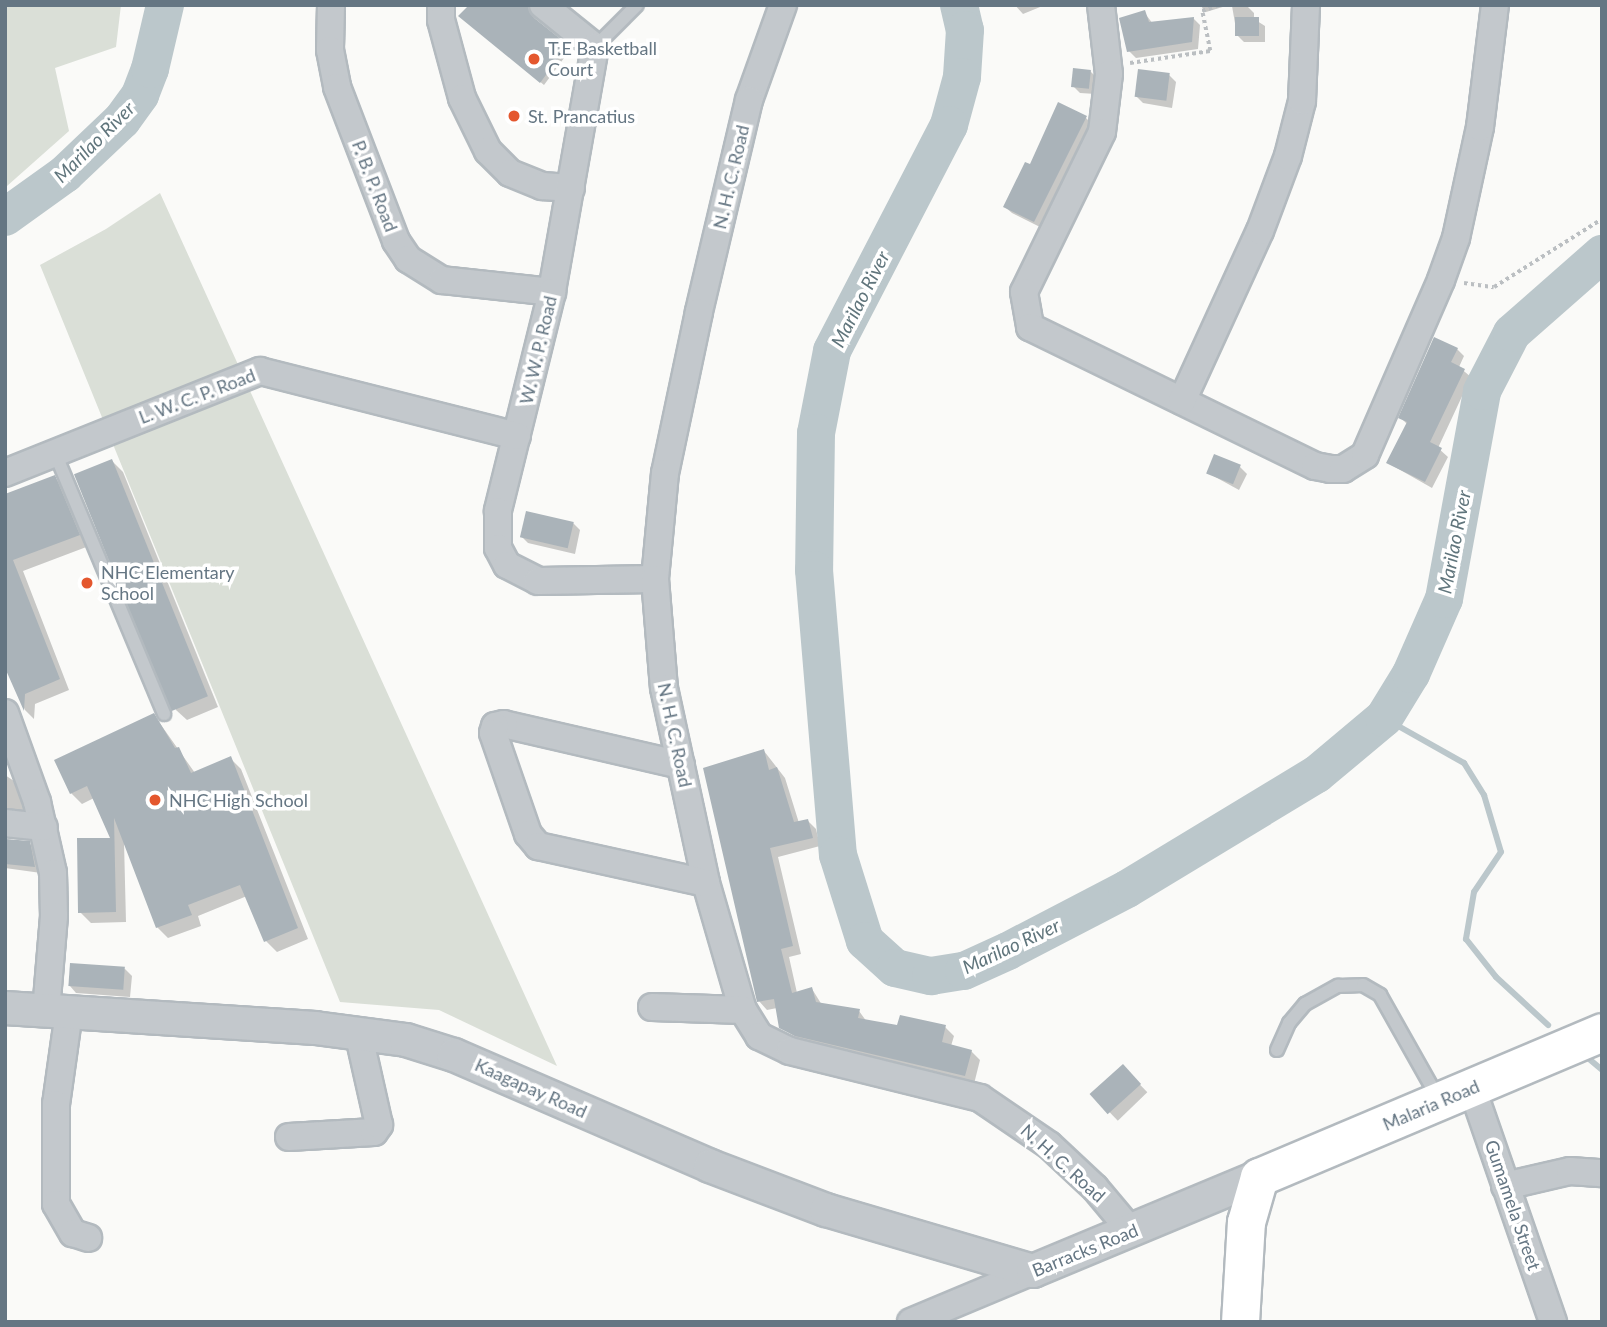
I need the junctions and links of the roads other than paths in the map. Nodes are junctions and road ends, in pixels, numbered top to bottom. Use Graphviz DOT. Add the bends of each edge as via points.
graph roads {
  1 [pos="331,5"];
  2 [pos="442,5"];
  3 [pos="543,5"];
  4 [pos="637,5"];
  5 [pos="783,5"];
  6 [pos="1101,5"];
  7 [pos="1306,5"];
  8 [pos="1495,5"];
  9 [pos="594,47"];
  10 [pos="571,188"];
  11 [pos="552,292"];
  12 [pos="1182,401"];
  13 [pos="517,436"];
  14 [pos="55,453"];
  15 [pos="5,472"];
  16 [pos="655,579"];
  17 [pos="5,713"];
  18 [pos="164,714"];
  19 [pos="681,765"];
  20 [pos="5,823"];
  21 [pos="44,827"];
  22 [pos="706,883"];
  23 [pos="652,1007"];
  24 [pos="5,1008"];
  25 [pos="743,1010"];
  26 [pos="58,1011"];
  27 [pos="1602,1032"];
  28 [pos="359,1036"];
  29 [pos="1277,1050"];
  30 [pos="1456,1095"];
  31 [pos="289,1138"];
  32 [pos="1602,1173"];
  33 [pos="1259,1177"];
  34 [pos="1506,1186"];
  35 [pos="1131,1231"];
  36 [pos="88,1238"];
  37 [pos="1033,1271"];
  38 [pos="927,1319"];
  39 [pos="1241,1322"];
  40 [pos="1553,1322"];
  1 -- 11 [label="street, P. B. P. Road" via="330,50 337,87 396,241 408,259 442,280"];
  2 -- 10 [label="street" via="441,20 462,98 488,151 510,173 542,186"];
  3 -- 9 [label="street"];
  4 -- 9 [label="lane"];
  5 -- 16 [label="street, N. H. C. Road" via="749,100 699,312 664,472"];
  6 -- 12 [label="street" via="1109,74 1102,132 1024,292 1026,317 1041,335"];
  7 -- 12 [label="street" via="1302,101 1288,156 1261,231"];
  8 -- 12 [label="street" via="1480,127 1456,238 1365,455 1343,468 1315,466"];
  9 -- 10 [label="street, W. W. P. Road"];
  10 -- 11 [label="street, W. W. P. Road"];
  11 -- 13 [label="street, W. W. P. Road"];
  13 -- 14 [label="street, L. W. C. P. Road" via="260,371"];
  13 -- 16 [label="street, W. W. P. Road" via="496,530 507,565 521,575 557,584"];
  14 -- 15 [label="street, L. W. C. P. Road"];
  14 -- 18 [label="lane"];
  16 -- 19 [label="street, N. H. C. Road" via="664,688"];
  17 -- 21 [label="street"];
  19 -- 22 [label="street, N. H. C. Road"];
  19 -- 22 [label="street" via="504,724 495,726 492,733 528,834 538,846"];
  20 -- 21 [label="street"];
  21 -- 26 [label="street" via="55,896"];
  22 -- 25 [label="street, N. H. C. Road"];
  23 -- 25 [label="street"];
  24 -- 26 [label="street, Kaagapay Road"];
  25 -- 35 [label="street, N. H. C. Road" via="759,1036 790,1051 958,1091 1003,1111 1095,1188"];
  26 -- 28 [label="street, Kaagapay Road" via="315,1028"];
  26 -- 36 [label="street" via="56,1204 73,1233"];
  27 -- 30 [label="main road, Malaria Road"];
  28 -- 31 [label="street" via="379,1125 374,1132"];
  28 -- 37 [label="street, Kaagapay Road" via="406,1040 454,1055 710,1166 825,1210"];
  29 -- 30 [label="lane" via="1289,1023 1305,1004 1338,986 1363,985 1380,995"];
  30 -- 33 [label="main road, Malaria Road"];
  30 -- 34 [label="street, Gumamela Street"];
  32 -- 34 [label="street" via="1570,1171"];
  33 -- 35 [label="street, Barracks Road"];
  33 -- 39 [label="main road" via="1246,1222"];
  34 -- 40 [label="street, Gumamela Street"];
  35 -- 37 [label="street, Barracks Road"];
  37 -- 38 [label="street, Barracks Road"];
}
